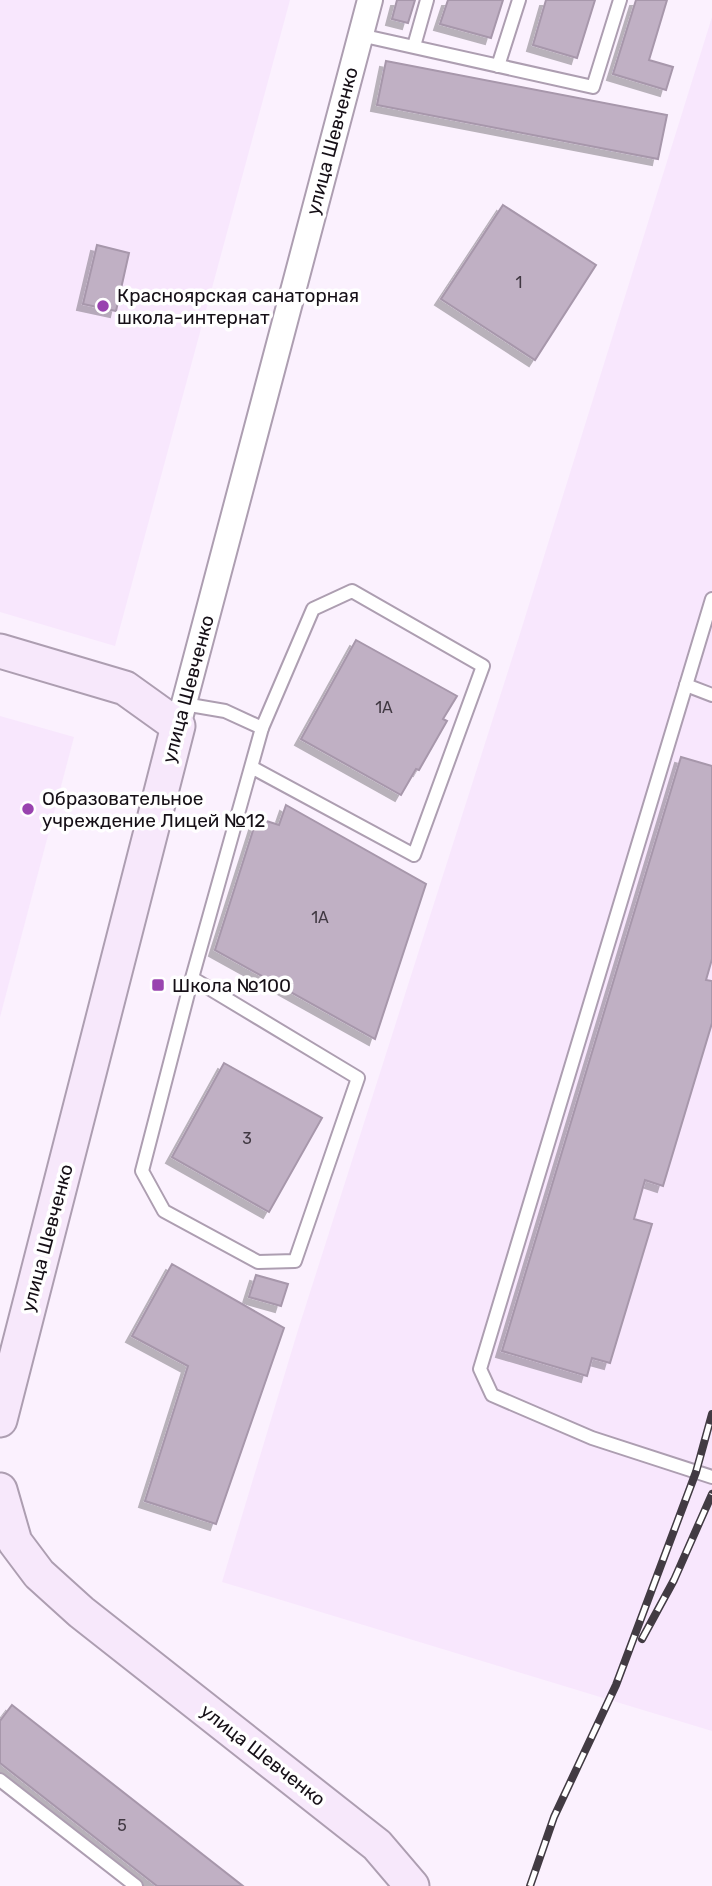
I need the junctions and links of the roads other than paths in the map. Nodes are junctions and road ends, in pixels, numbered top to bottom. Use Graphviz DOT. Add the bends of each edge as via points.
graph roads {
  1 [pos="370,0"];
  2 [pos="427,0"];
  3 [pos="519,0"];
  4 [pos="620,0"];
  5 [pos="360,35"];
  6 [pos="414,46"];
  7 [pos="498,66"];
  8 [pos="712,599"];
  9 [pos="0,651"];
  10 [pos="686,685"];
  11 [pos="712,695"];
  12 [pos="181,715"];
  13 [pos="262,728"];
  14 [pos="253,768"];
  15 [pos="192,978"];
  16 [pos="0,1420"];
  17 [pos="712,1477"];
  18 [pos="1,1503"];
  19 [pos="0,1780"];
  20 [pos="136,1886"];
  21 [pos="412,1886"];
  1 -- 5 [label="street, улица Шевченко"];
  2 -- 6 [label="lane"];
  3 -- 7 [label="lane"];
  4 -- 7 [label="lane" via="593,87"];
  5 -- 6 [label="lane"];
  5 -- 12 [label="street, улица Шевченко"];
  6 -- 7 [label="lane"];
  8 -- 10 [label="lane"];
  9 -- 12 [label="street" via="125,688"];
  10 -- 11 [label="lane"];
  10 -- 17 [label="lane" via="480,1369 492,1395 592,1438"];
  12 -- 13 [label="lane" via="225,711"];
  12 -- 16 [label="street, улица Шевченко"];
  13 -- 14 [label="lane"];
  13 -- 14 [label="lane" via="313,609 352,591 483,666 414,856"];
  14 -- 15 [label="lane"];
  15 -- 15 [label="lane" via="142,1171 164,1210 258,1262 295,1261 358,1078"];
  18 -- 21 [label="street, улица Шевченко" via="15,1542 39,1574 377,1845"];
  19 -- 20 [label="lane"];
}
